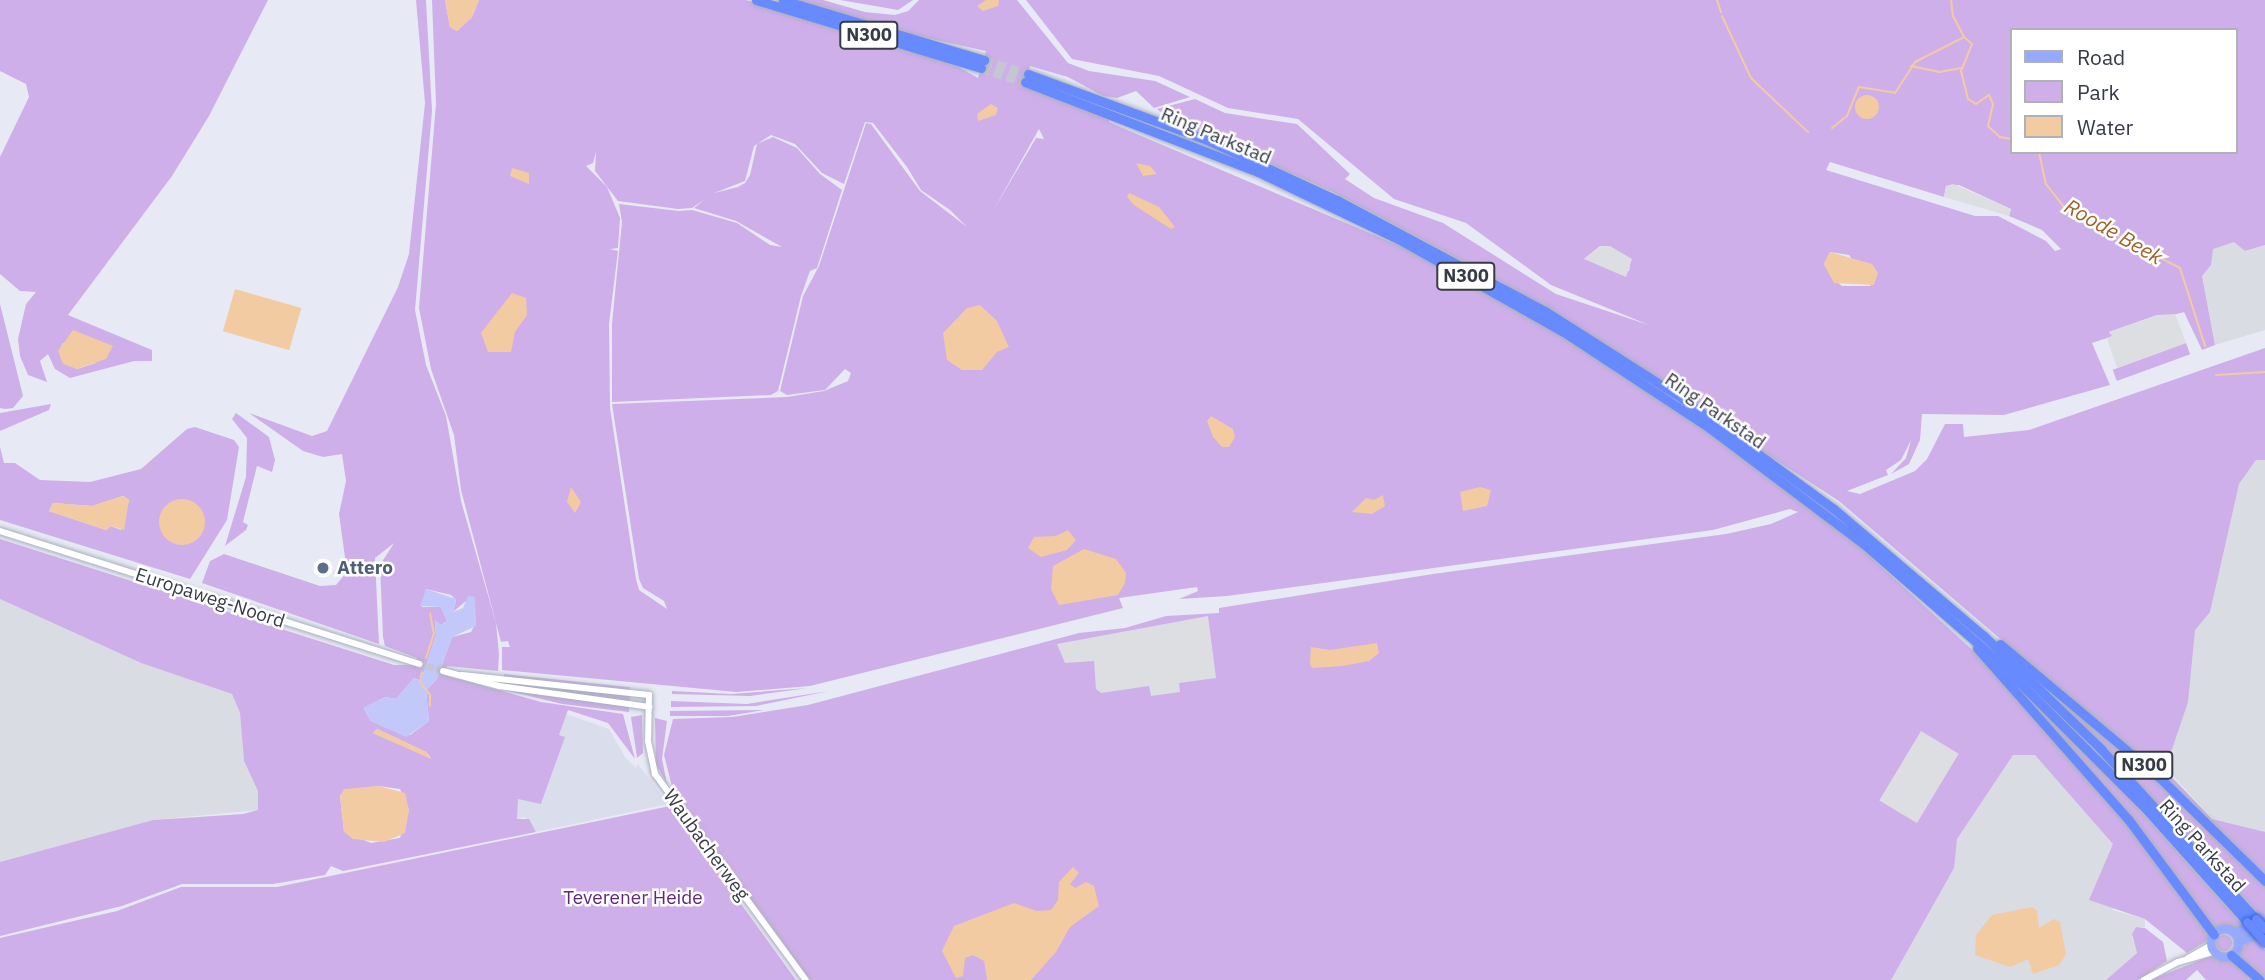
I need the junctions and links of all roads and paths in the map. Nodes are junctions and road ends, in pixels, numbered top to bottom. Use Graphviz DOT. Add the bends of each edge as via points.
graph roads {
  1 [pos="756,0"];
  2 [pos="783,0"];
  3 [pos="1026,78"];
  4 [pos="0,531"];
  5 [pos="1961,622"];
  6 [pos="419,664"];
  7 [pos="443,671"];
  8 [pos="462,675"];
  9 [pos="650,707"];
  10 [pos="2265,881"];
  11 [pos="2256,921"];
  12 [pos="2265,930"];
  13 [pos="2234,933"];
  14 [pos="2214,934"];
  15 [pos="2265,942"];
  16 [pos="2238,943"];
  17 [pos="2212,948"];
  18 [pos="2231,955"];
  19 [pos="806,980"];
  20 [pos="2144,980"];
  21 [pos="2260,980"];
  1 -- 2 [label="highway, N300" via="983,64"];
  3 -- 5 [label="highway, Ring Parkstad / N300" via="1262,164 1406,234 1545,311 1749,444 1870,537"];
  4 -- 6 [label="street, Europaweg-Noord"];
  5 -- 10 [label="highway, N300" via="2021,660 2163,781"];
  5 -- 11 [label="highway, Ring Parkstad / N300"];
  5 -- 14 [label="highway, N300" via="2128,819"];
  7 -- 8 [label="street"];
  8 -- 9 [label="street" via="499,686"];
  8 -- 9 [label="street, Waubacherweg" via="649,695"];
  9 -- 19 [label="street, Waubacherweg" via="648,741 655,774"];
  11 -- 12 [label="highway, Ring Parkstad / N300, bridge"];
  11 -- 13 [label="main road"];
  11 -- 15 [label="highway, Ring Parkstad / N300, bridge"];
  12 -- 16 [label="main road"];
  13 -- 14 [label="main road" via="2224,929"];
  13 -- 16 [label="main road"];
  14 -- 17 [label="main road"];
  16 -- 18 [label="main road"];
  17 -- 18 [label="main road"];
  17 -- 20 [label="street"];
  18 -- 21 [label="highway"];
}
